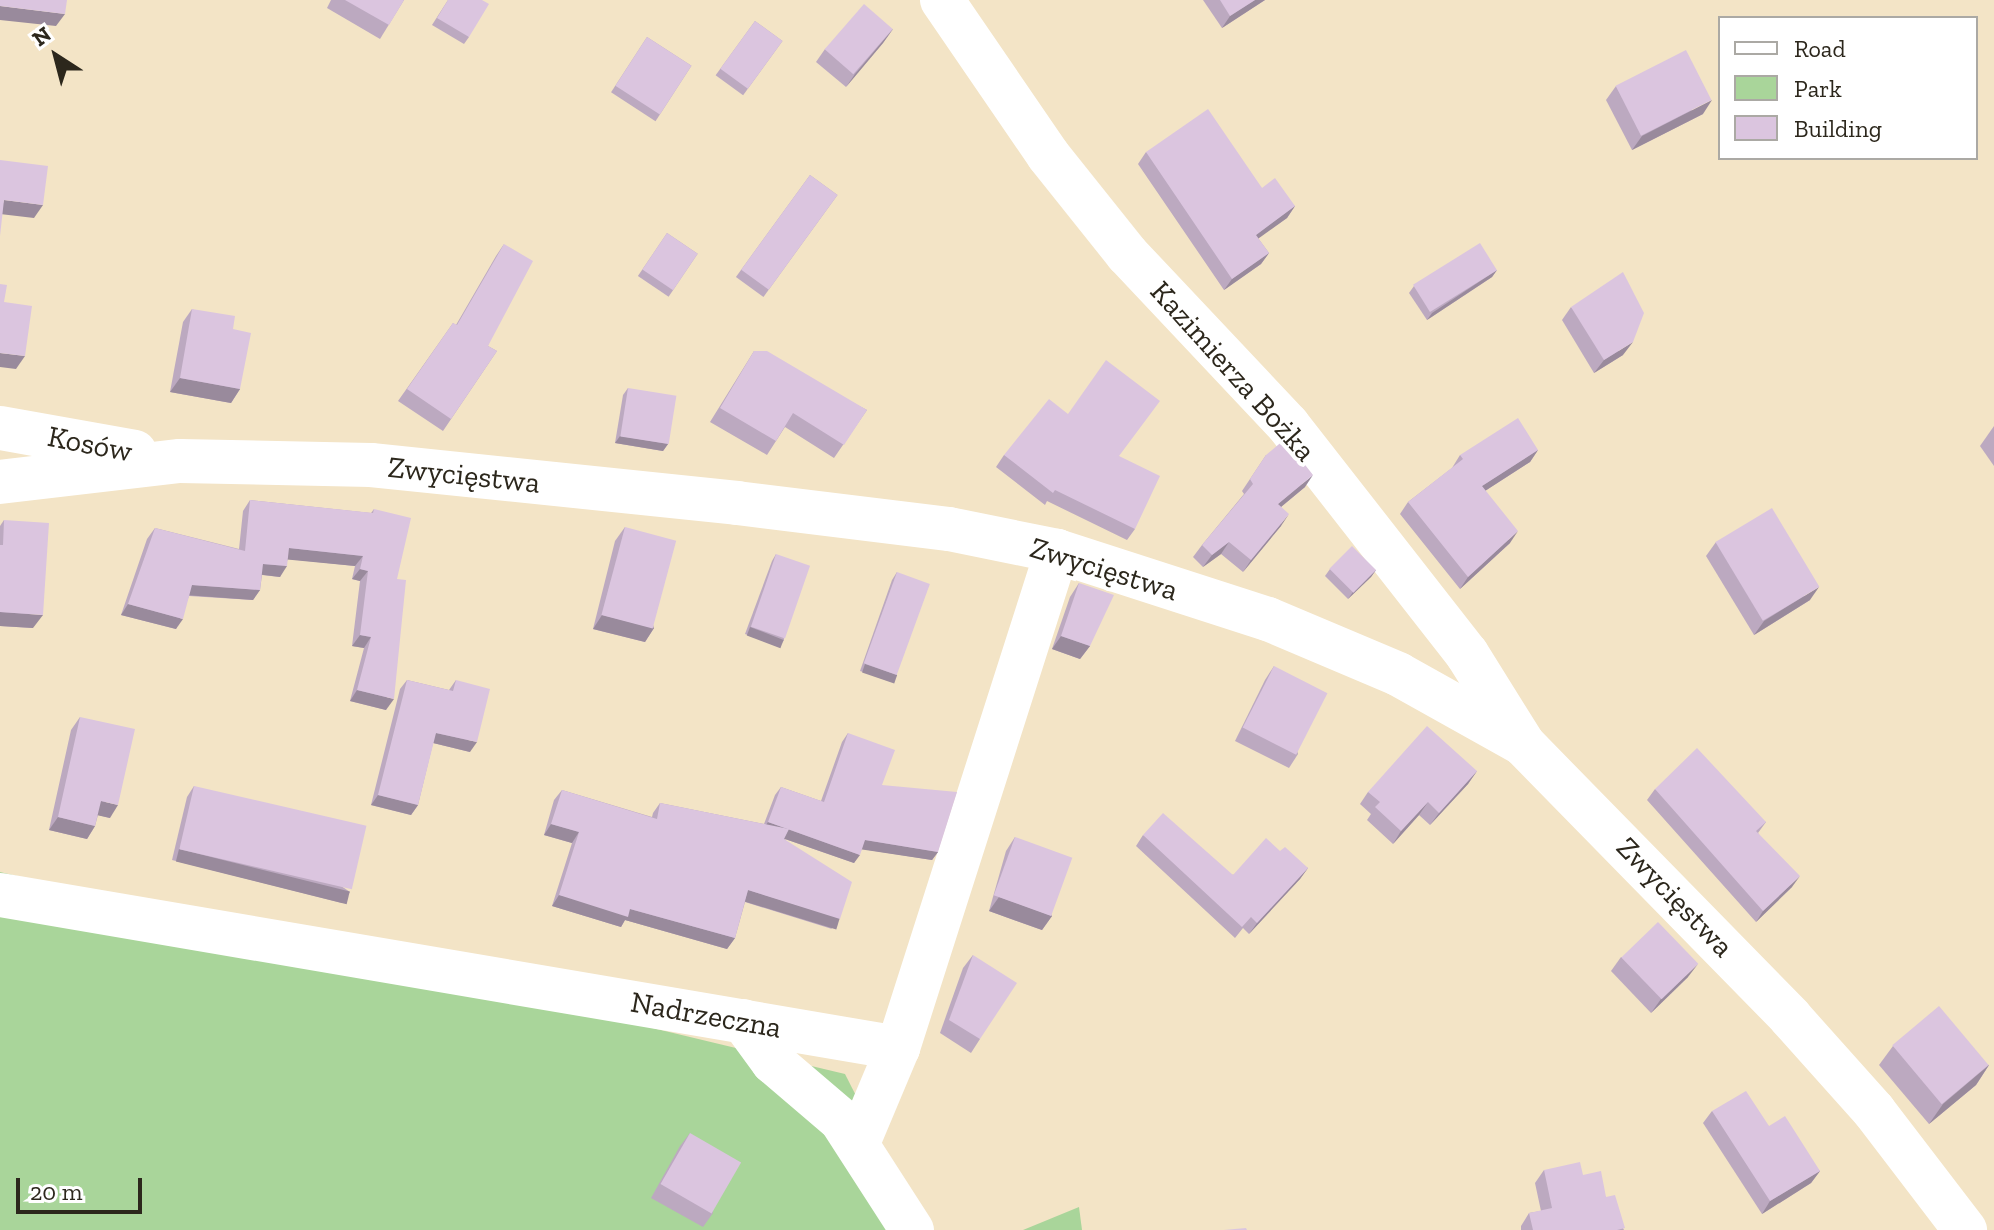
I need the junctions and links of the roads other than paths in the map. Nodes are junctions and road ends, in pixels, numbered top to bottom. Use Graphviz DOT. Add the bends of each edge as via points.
graph roads {
  1 [pos="942,0"];
  2 [pos="0,428"];
  3 [pos="180,461"];
  4 [pos="0,482"];
  5 [pos="1057,551"];
  6 [pos="1523,744"];
  7 [pos="0,895"];
  8 [pos="743,1021"];
  9 [pos="898,1048"];
  10 [pos="858,1143"];
  11 [pos="912,1230"];
  12 [pos="1965,1230"];
  1 -- 6 [label="street, Kazimierza Bożka" via="1048,155 1127,254 1288,425 1467,654"];
  2 -- 3 [label="street, Kosów"];
  3 -- 4 [label="street, Zwycięstwa"];
  3 -- 5 [label="street, Zwycięstwa" via="371,465 949,529"];
  5 -- 6 [label="street, Zwycięstwa" via="1268,619 1398,674"];
  5 -- 9 [label="street"];
  6 -- 12 [label="street, Zwycięstwa" via="1790,1017 1874,1111"];
  7 -- 8 [label="street, Nadrzeczna"];
  8 -- 9 [label="street, Nadrzeczna"];
  8 -- 10 [label="street" via="773,1062 841,1120"];
  9 -- 10 [label="street"];
  10 -- 11 [label="street"];
}
